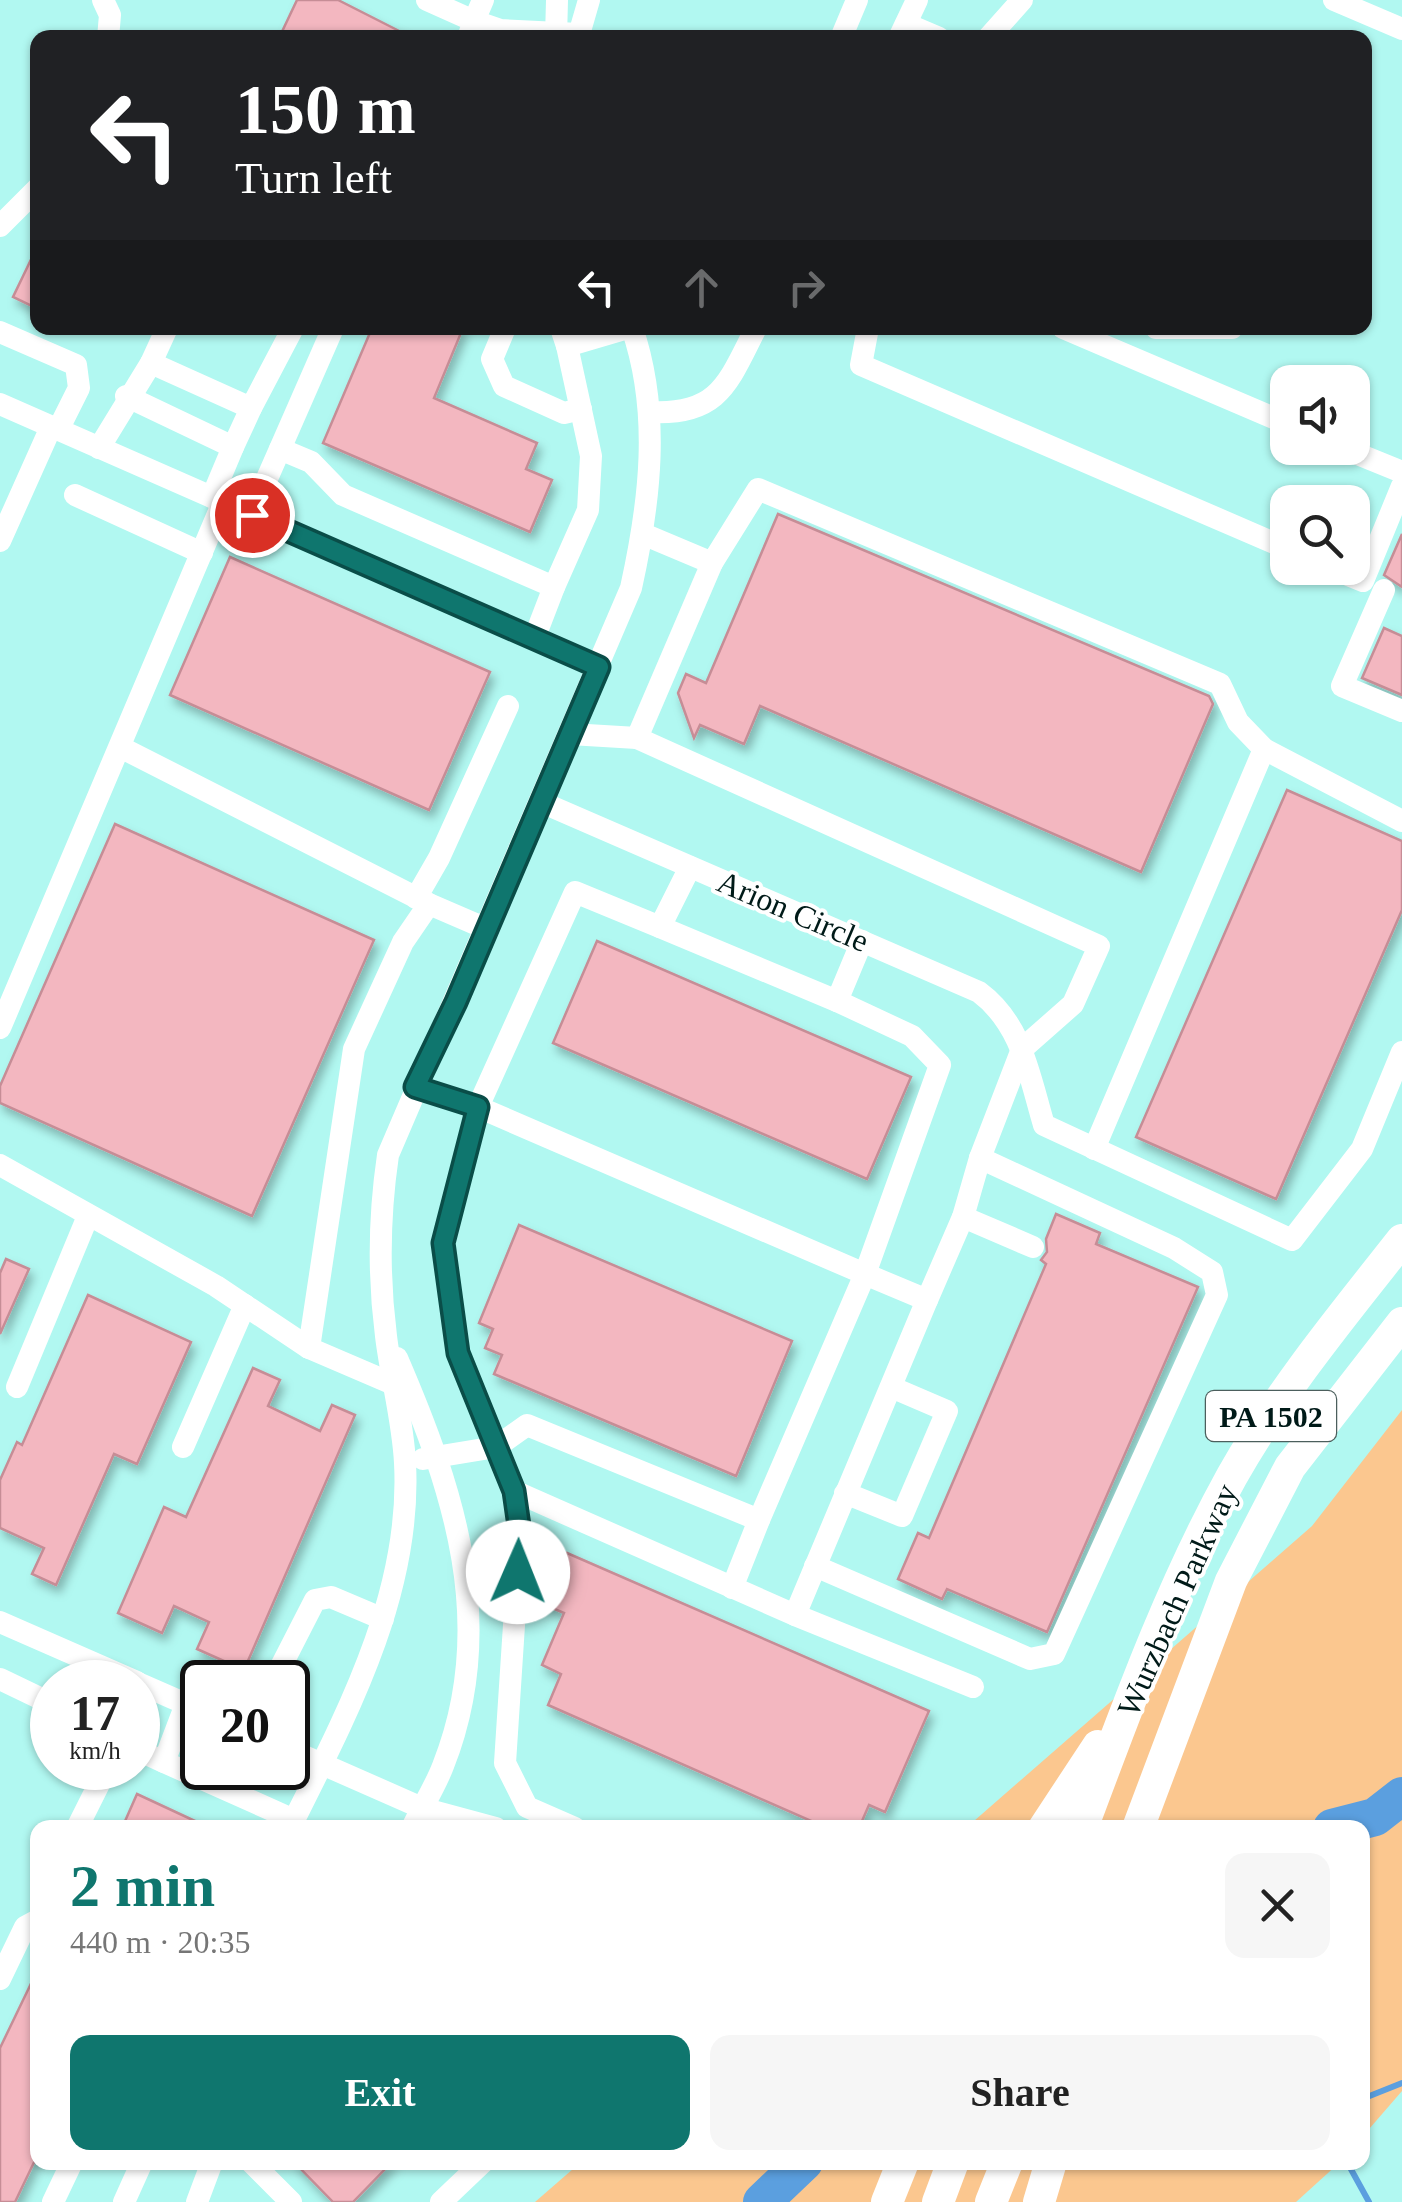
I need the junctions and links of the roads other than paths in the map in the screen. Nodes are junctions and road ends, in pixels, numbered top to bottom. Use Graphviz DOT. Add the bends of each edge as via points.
graph roads {
  1 [pos="103,0"];
  2 [pos="427,0"];
  3 [pos="557,0"];
  4 [pos="589,0"];
  5 [pos="857,0"];
  6 [pos="918,0"];
  7 [pos="1022,0"];
  8 [pos="1334,0"];
  9 [pos="475,19"];
  10 [pos="1402,29"];
  11 [pos="109,30"];
  12 [pos="500,30"];
  13 [pos="566,30"];
  14 [pos="570,30"];
  15 [pos="844,30"];
  16 [pos="903,30"];
  17 [pos="995,30"];
  18 [pos="30,194"];
  19 [pos="5,213"];
  20 [pos="0,332"];
  21 [pos="163,335"];
  22 [pos="290,335"];
  23 [pos="330,335"];
  24 [pos="502,335"];
  25 [pos="633,335"];
  26 [pos="752,335"];
  27 [pos="867,335"];
  28 [pos="1078,335"];
  29 [pos="564,337"];
  30 [pos="151,363"];
  31 [pos="126,396"];
  32 [pos="0,404"];
  33 [pos="251,408"];
  34 [pos="580,409"];
  35 [pos="649,412"];
  36 [pos="1270,416"];
  37 [pos="55,428"];
  38 [pos="233,446"];
  39 [pos="98,448"];
  40 [pos="280,449"];
  41 [pos="1370,459"];
  42 [pos="1402,472"];
  43 [pos="76,495"];
  44 [pos="1400,495"];
  45 [pos="217,500"];
  46 [pos="252,515"];
  47 [pos="643,534"];
  48 [pos="0,540"];
  49 [pos="1270,541"];
  50 [pos="202,553"];
  51 [pos="712,563"];
  52 [pos="554,587"];
  53 [pos="1383,590"];
  54 [pos="534,638"];
  55 [pos="599,667"];
  56 [pos="508,706"];
  57 [pos="1402,711"];
  58 [pos="570,734"];
  59 [pos="637,738"];
  60 [pos="122,748"];
  61 [pos="1264,749"];
  62 [pos="540,802"];
  63 [pos="1402,821"];
  64 [pos="690,867"];
  65 [pos="422,901"];
  66 [pos="660,927"];
  67 [pos="487,929"];
  68 [pos="862,941"];
  69 [pos="837,1001"];
  70 [pos="0,1028"];
  71 [pos="1022,1049"];
  72 [pos="1402,1052"];
  73 [pos="415,1087"];
  74 [pos="478,1107"];
  75 [pos="1094,1149"];
  76 [pos="980,1158"];
  77 [pos="0,1165"];
  78 [pos="88,1216"];
  79 [pos="964,1217"];
  80 [pos="1402,1240"];
  81 [pos="1032,1247"];
  82 [pos="865,1274"];
  83 [pos="927,1300"];
  84 [pos="244,1305"];
  85 [pos="1402,1323"];
  86 [pos="385,1331"];
  87 [pos="309,1348"];
  88 [pos="393,1384"];
  89 [pos="17,1386"];
  90 [pos="891,1387"];
  91 [pos="183,1447"];
  92 [pos="496,1447"];
  93 [pos="437,1456"];
  94 [pos="405,1463"];
  95 [pos="514,1491"];
  96 [pos="845,1493"];
  97 [pos="760,1520"];
  98 [pos="815,1566"];
  99 [pos="732,1588"];
  100 [pos="795,1615"];
  101 [pos="383,1618"];
  102 [pos="0,1622"];
  103 [pos="85,1660"];
  104 [pos="284,1660"];
  105 [pos="0,1679"];
  106 [pos="973,1687"];
  107 [pos="30,1693"];
  108 [pos="1132,1697"];
  109 [pos="180,1733"];
  110 [pos="310,1759"];
  111 [pos="1165,1759"];
  112 [pos="160,1760"];
  113 [pos="164,1762"];
  114 [pos="322,1764"];
  115 [pos="96,1790"];
  116 [pos="526,1807"];
  117 [pos="417,1818"];
  118 [pos="81,1820"];
  119 [pos="284,1820"];
  120 [pos="294,1820"];
  121 [pos="517,1820"];
  122 [pos="556,1820"];
  123 [pos="1049,1820"];
  124 [pos="1085,1820"];
  125 [pos="1141,1820"];
  126 [pos="1150,1820"];
  127 [pos="30,1925"];
  128 [pos="0,1979"];
  129 [pos="68,2170"];
  130 [pos="138,2170"];
  131 [pos="210,2170"];
  132 [pos="259,2170"];
  133 [pos="475,2170"];
  134 [pos="900,2170"];
  135 [pos="951,2170"];
  136 [pos="1004,2170"];
  137 [pos="1049,2170"];
  138 [pos="204,2198"];
  139 [pos="53,2202"];
  140 [pos="124,2202"];
  141 [pos="291,2202"];
  142 [pos="440,2202"];
  143 [pos="887,2202"];
  144 [pos="938,2202"];
  145 [pos="992,2202"];
  146 [pos="1039,2202"];
  1 -- 11 [label="street"];
  2 -- 9 [label="street"];
  3 -- 13 [label="street"];
  4 -- 14 [label="street"];
  5 -- 15 [label="street"];
  6 -- 16 [label="street"];
  7 -- 17 [label="street"];
  8 -- 10 [label="street"];
  9 -- 12 [label="street"];
  18 -- 19 [label="street"];
  20 -- 37 [label="street" via="76,365 79,388"];
  21 -- 30 [label="street"];
  22 -- 33 [label="street"];
  23 -- 40 [label="street"];
  24 -- 34 [label="street" via="492,359 504,386 564,412"];
  25 -- 35 [label="street"];
  26 -- 35 [label="street" via="718,395 684,414"];
  27 -- 49 [label="street" via="861,366"];
  28 -- 36 [label="street"];
  29 -- 34 [label="street"];
  30 -- 31 [label="street"];
  30 -- 33 [label="street"];
  31 -- 38 [label="street"];
  31 -- 39 [label="street"];
  32 -- 37 [label="street"];
  33 -- 38 [label="street"];
  34 -- 52 [label="street" via="591,456 588,510"];
  35 -- 47 [label="street"];
  37 -- 39 [label="street"];
  37 -- 48 [label="street"];
  38 -- 45 [label="street"];
  39 -- 45 [label="street"];
  40 -- 46 [label="street"];
  40 -- 52 [label="street" via="312,462 342,495"];
  41 -- 42 [label="street"];
  43 -- 50 [label="street"];
  44 -- 53 [label="street"];
  45 -- 46 [label="street"];
  45 -- 50 [label="street"];
  46 -- 54 [label="street"];
  47 -- 51 [label="street"];
  47 -- 55 [label="street" via="631,588"];
  50 -- 60 [label="street"];
  51 -- 59 [label="street"];
  51 -- 61 [label="street" via="758,489 1220,684 1238,722"];
  52 -- 54 [label="street"];
  53 -- 57 [label="street" via="1342,686"];
  54 -- 55 [label="street"];
  55 -- 58 [label="street"];
  56 -- 65 [label="street"];
  58 -- 59 [label="street"];
  58 -- 62 [label="street"];
  59 -- 71 [label="street" via="1100,946 1073,1004"];
  60 -- 65 [label="street"];
  60 -- 70 [label="street"];
  61 -- 63 [label="street"];
  61 -- 75 [label="street"];
  62 -- 64 [label="street, Arion Circle"];
  62 -- 67 [label="street"];
  64 -- 66 [label="street"];
  64 -- 68 [label="street, Arion Circle"];
  65 -- 67 [label="street"];
  65 -- 87 [label="street" via="354,1049"];
  66 -- 69 [label="street"];
  66 -- 74 [label="street" via="576,892"];
  67 -- 73 [label="street"];
  68 -- 69 [label="street"];
  68 -- 71 [label="street, Arion Circle" via="979,992 999,1007"];
  69 -- 82 [label="street" via="912,1036 940,1065"];
  71 -- 75 [label="street, Arion Circle" via="1044,1125"];
  71 -- 76 [label="street"];
  72 -- 75 [label="street, Arion Circle" via="1362,1149 1292,1240"];
  73 -- 74 [label="street"];
  73 -- 86 [label="street" via="388,1154 378,1223"];
  74 -- 82 [label="street"];
  74 -- 92 [label="street" via="443,1243 458,1353"];
  76 -- 79 [label="street"];
  76 -- 98 [label="street" via="1174,1248 1212,1272 1217,1295 1054,1654 1030,1659"];
  77 -- 78 [label="street"];
  78 -- 84 [label="street"];
  78 -- 89 [label="street"];
  79 -- 81 [label="street"];
  79 -- 83 [label="street"];
  80 -- 108 [label="highway, Wurzbach Parkway / PA 1502" via="1282,1398 1233,1476 1166,1609"];
  82 -- 83 [label="street"];
  82 -- 97 [label="street"];
  83 -- 90 [label="street"];
  84 -- 87 [label="street"];
  84 -- 91 [label="street"];
  85 -- 111 [label="highway, Wurzbach Parkway / PA 1502" via="1290,1467 1231,1581"];
  86 -- 88 [label="street"];
  86 -- 93 [label="street"];
  87 -- 88 [label="street"];
  88 -- 94 [label="street"];
  90 -- 96 [label="street"];
  90 -- 96 [label="street" via="947,1410 902,1516"];
  92 -- 93 [label="street"];
  92 -- 95 [label="street"];
  92 -- 97 [label="street" via="527,1424"];
  93 -- 94 [label="street"];
  93 -- 117 [label="street" via="464,1547 469,1614 462,1700 443,1766"];
  94 -- 101 [label="street" via="402,1544"];
  95 -- 99 [label="street"];
  95 -- 116 [label="street" via="520,1533 505,1762"];
  96 -- 98 [label="street"];
  97 -- 99 [label="street"];
  98 -- 100 [label="street"];
  99 -- 100 [label="street"];
  100 -- 106 [label="street"];
  101 -- 104 [label="street" via="331,1596 315,1600"];
  101 -- 114 [label="street"];
  102 -- 103 [label="street"];
  105 -- 107 [label="street"];
  108 -- 123 [label="highway"];
  108 -- 124 [label="highway, Wurzbach Parkway / PA 1502"];
  109 -- 113 [label="street"];
  110 -- 114 [label="street"];
  111 -- 125 [label="highway, Wurzbach Parkway / PA 1502"];
  111 -- 126 [label="highway"];
  112 -- 113 [label="street"];
  113 -- 119 [label="street"];
  114 -- 117 [label="street"];
  114 -- 120 [label="street"];
  115 -- 118 [label="street"];
  116 -- 121 [label="street"];
  116 -- 122 [label="street"];
  127 -- 128 [label="street"];
  129 -- 139 [label="street"];
  130 -- 140 [label="street"];
  131 -- 138 [label="street"];
  132 -- 141 [label="street"];
  133 -- 142 [label="street"];
  134 -- 143 [label="highway"];
  135 -- 144 [label="highway"];
  136 -- 145 [label="highway"];
  137 -- 146 [label="highway"];
}
